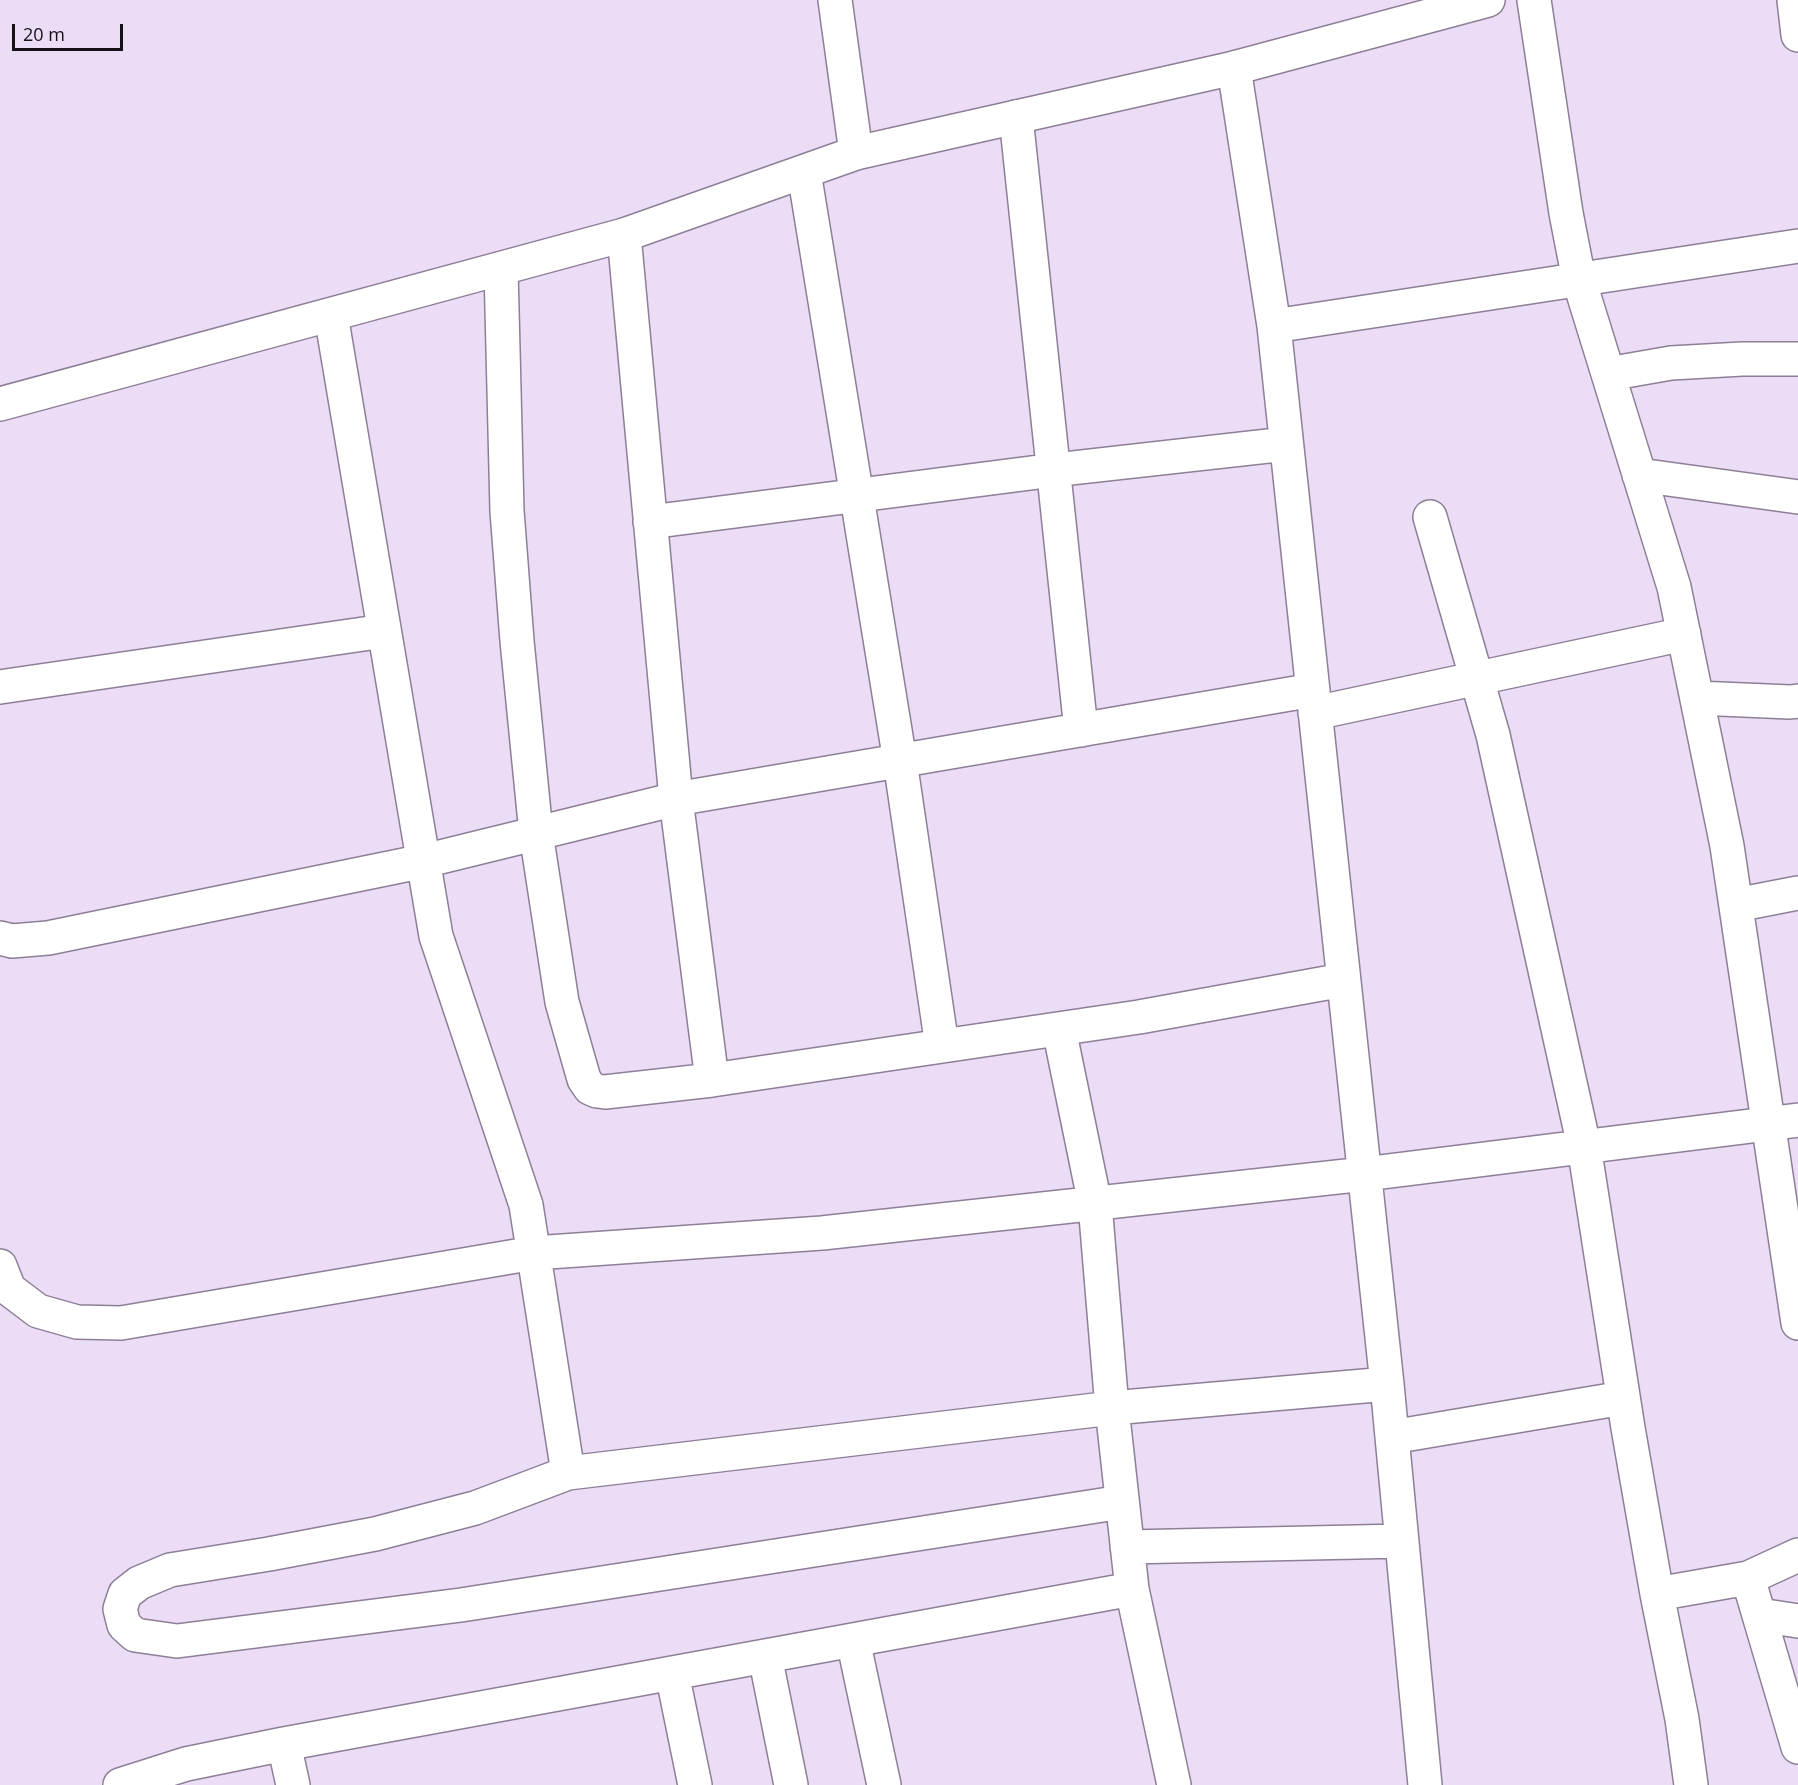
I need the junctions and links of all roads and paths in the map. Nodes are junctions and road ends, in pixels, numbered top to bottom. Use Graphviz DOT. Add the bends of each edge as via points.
graph roads {
  1 [pos="835,0"];
  2 [pos="1488,0"];
  3 [pos="1534,0"];
  4 [pos="1794,0"];
  5 [pos="1798,35"];
  6 [pos="1234,68"];
  7 [pos="1016,117"];
  8 [pos="856,153"];
  9 [pos="804,172"];
  10 [pos="624,236"];
  11 [pos="1798,246"];
  12 [pos="501,269"];
  13 [pos="1579,280"];
  14 [pos="331,315"];
  15 [pos="1274,326"];
  16 [pos="1798,359"];
  17 [pos="1608,374"];
  18 [pos="1,401"];
  19 [pos="1286,444"];
  20 [pos="1054,470"];
  21 [pos="1639,475"];
  22 [pos="857,494"];
  23 [pos="1798,496"];
  24 [pos="1430,517"];
  25 [pos="650,522"];
  26 [pos="384,631"];
  27 [pos="1684,634"];
  28 [pos="1476,678"];
  29 [pos="0,687"];
  30 [pos="1697,698"];
  31 [pos="1798,701"];
  32 [pos="1314,702"];
  33 [pos="1081,730"];
  34 [pos="900,761"];
  35 [pos="676,799"];
  36 [pos="536,833"];
  37 [pos="424,861"];
  38 [pos="1798,893"];
  39 [pos="1736,905"];
  40 [pos="0,939"];
  41 [pos="1343,980"];
  42 [pos="1059,1029"];
  43 [pos="942,1046"];
  44 [pos="712,1080"];
  45 [pos="1784,1121"];
  46 [pos="1584,1146"];
  47 [pos="1365,1174"];
  48 [pos="1095,1204"];
  49 [pos="534,1253"];
  50 [pos="0,1266"];
  51 [pos="1798,1323"];
  52 [pos="1387,1384"];
  53 [pos="1623,1398"];
  54 [pos="1112,1408"];
  55 [pos="1392,1437"];
  56 [pos="568,1473"];
  57 [pos="1122,1502"];
  58 [pos="1402,1541"];
  59 [pos="1127,1547"];
  60 [pos="1798,1555"];
  61 [pos="1748,1578"];
  62 [pos="1132,1589"];
  63 [pos="1657,1594"];
  64 [pos="1759,1615"];
  65 [pos="1798,1621"];
  66 [pos="853,1640"];
  67 [pos="765,1656"];
  68 [pos="672,1673"];
  69 [pos="284,1743"];
  70 [pos="1798,1747"];
  71 [pos="188,1774"];
  72 [pos="120,1785"];
  73 [pos="294,1785"];
  74 [pos="695,1785"];
  75 [pos="791,1785"];
  76 [pos="884,1785"];
  77 [pos="1174,1785"];
  78 [pos="1425,1785"];
  79 [pos="1691,1785"];
  1 -- 8 [label="street"];
  2 -- 6 [label="street"];
  3 -- 13 [label="street"];
  4 -- 5 [label="street"];
  6 -- 7 [label="street"];
  6 -- 15 [label="street"];
  7 -- 8 [label="street"];
  7 -- 20 [label="street"];
  8 -- 9 [label="street"];
  9 -- 10 [label="street"];
  9 -- 22 [label="street"];
  10 -- 12 [label="street"];
  10 -- 25 [label="street"];
  11 -- 13 [label="street"];
  12 -- 14 [label="street"];
  12 -- 36 [label="street" via="507,511"];
  13 -- 15 [label="street"];
  13 -- 17 [label="street"];
  14 -- 18 [label="street"];
  14 -- 26 [label="street"];
  15 -- 19 [label="street"];
  16 -- 17 [label="street" via="1671,363"];
  17 -- 21 [label="street"];
  19 -- 20 [label="street"];
  19 -- 32 [label="street"];
  20 -- 22 [label="street"];
  20 -- 33 [label="street"];
  21 -- 23 [label="street"];
  21 -- 27 [label="street" via="1674,587"];
  22 -- 25 [label="street"];
  22 -- 34 [label="street"];
  24 -- 28 [label="street"];
  25 -- 35 [label="street"];
  26 -- 29 [label="street"];
  26 -- 37 [label="street"];
  27 -- 28 [label="street"];
  27 -- 30 [label="street"];
  28 -- 32 [label="street"];
  28 -- 46 [label="street" via="1493,735"];
  30 -- 31 [label="street"];
  30 -- 39 [label="street"];
  32 -- 33 [label="street"];
  32 -- 41 [label="street"];
  33 -- 34 [label="street"];
  34 -- 35 [label="street"];
  34 -- 43 [label="street"];
  35 -- 36 [label="street"];
  35 -- 44 [label="street"];
  36 -- 37 [label="street"];
  36 -- 44 [label="street" via="562,1002 590,1088 605,1092"];
  37 -- 40 [label="street" via="48,938"];
  37 -- 49 [label="street" via="436,936 526,1205"];
  38 -- 39 [label="street"];
  39 -- 45 [label="street"];
  41 -- 42 [label="street"];
  41 -- 47 [label="street"];
  42 -- 43 [label="street"];
  42 -- 48 [label="street"];
  43 -- 44 [label="street"];
  45 -- 46 [label="street"];
  45 -- 51 [label="street"];
  46 -- 47 [label="street"];
  46 -- 53 [label="street"];
  47 -- 48 [label="street"];
  47 -- 52 [label="street"];
  48 -- 49 [label="street" via="822,1233"];
  48 -- 54 [label="street"];
  49 -- 50 [label="street" via="121,1323 77,1322 38,1311 9,1288"];
  49 -- 56 [label="street"];
  52 -- 54 [label="street"];
  52 -- 55 [label="street"];
  53 -- 55 [label="street"];
  53 -- 63 [label="street"];
  54 -- 56 [label="street"];
  54 -- 57 [label="street"];
  55 -- 58 [label="street"];
  56 -- 57 [label="street" via="475,1508 375,1534 171,1570 139,1583 125,1594 120,1609 124,1625 135,1635 177,1641 461,1605"];
  57 -- 59 [label="street"];
  58 -- 59 [label="street"];
  58 -- 78 [label="street"];
  59 -- 62 [label="street"];
  60 -- 61 [label="street"];
  61 -- 63 [label="street"];
  61 -- 64 [label="street"];
  62 -- 66 [label="street"];
  62 -- 77 [label="street"];
  63 -- 79 [label="street"];
  64 -- 65 [label="street"];
  64 -- 70 [label="street"];
  66 -- 67 [label="street"];
  66 -- 76 [label="street"];
  67 -- 68 [label="street"];
  67 -- 75 [label="street"];
  68 -- 69 [label="street"];
  68 -- 74 [label="street"];
  69 -- 71 [label="street"];
  69 -- 73 [label="street"];
  71 -- 72 [label="street"];
}
